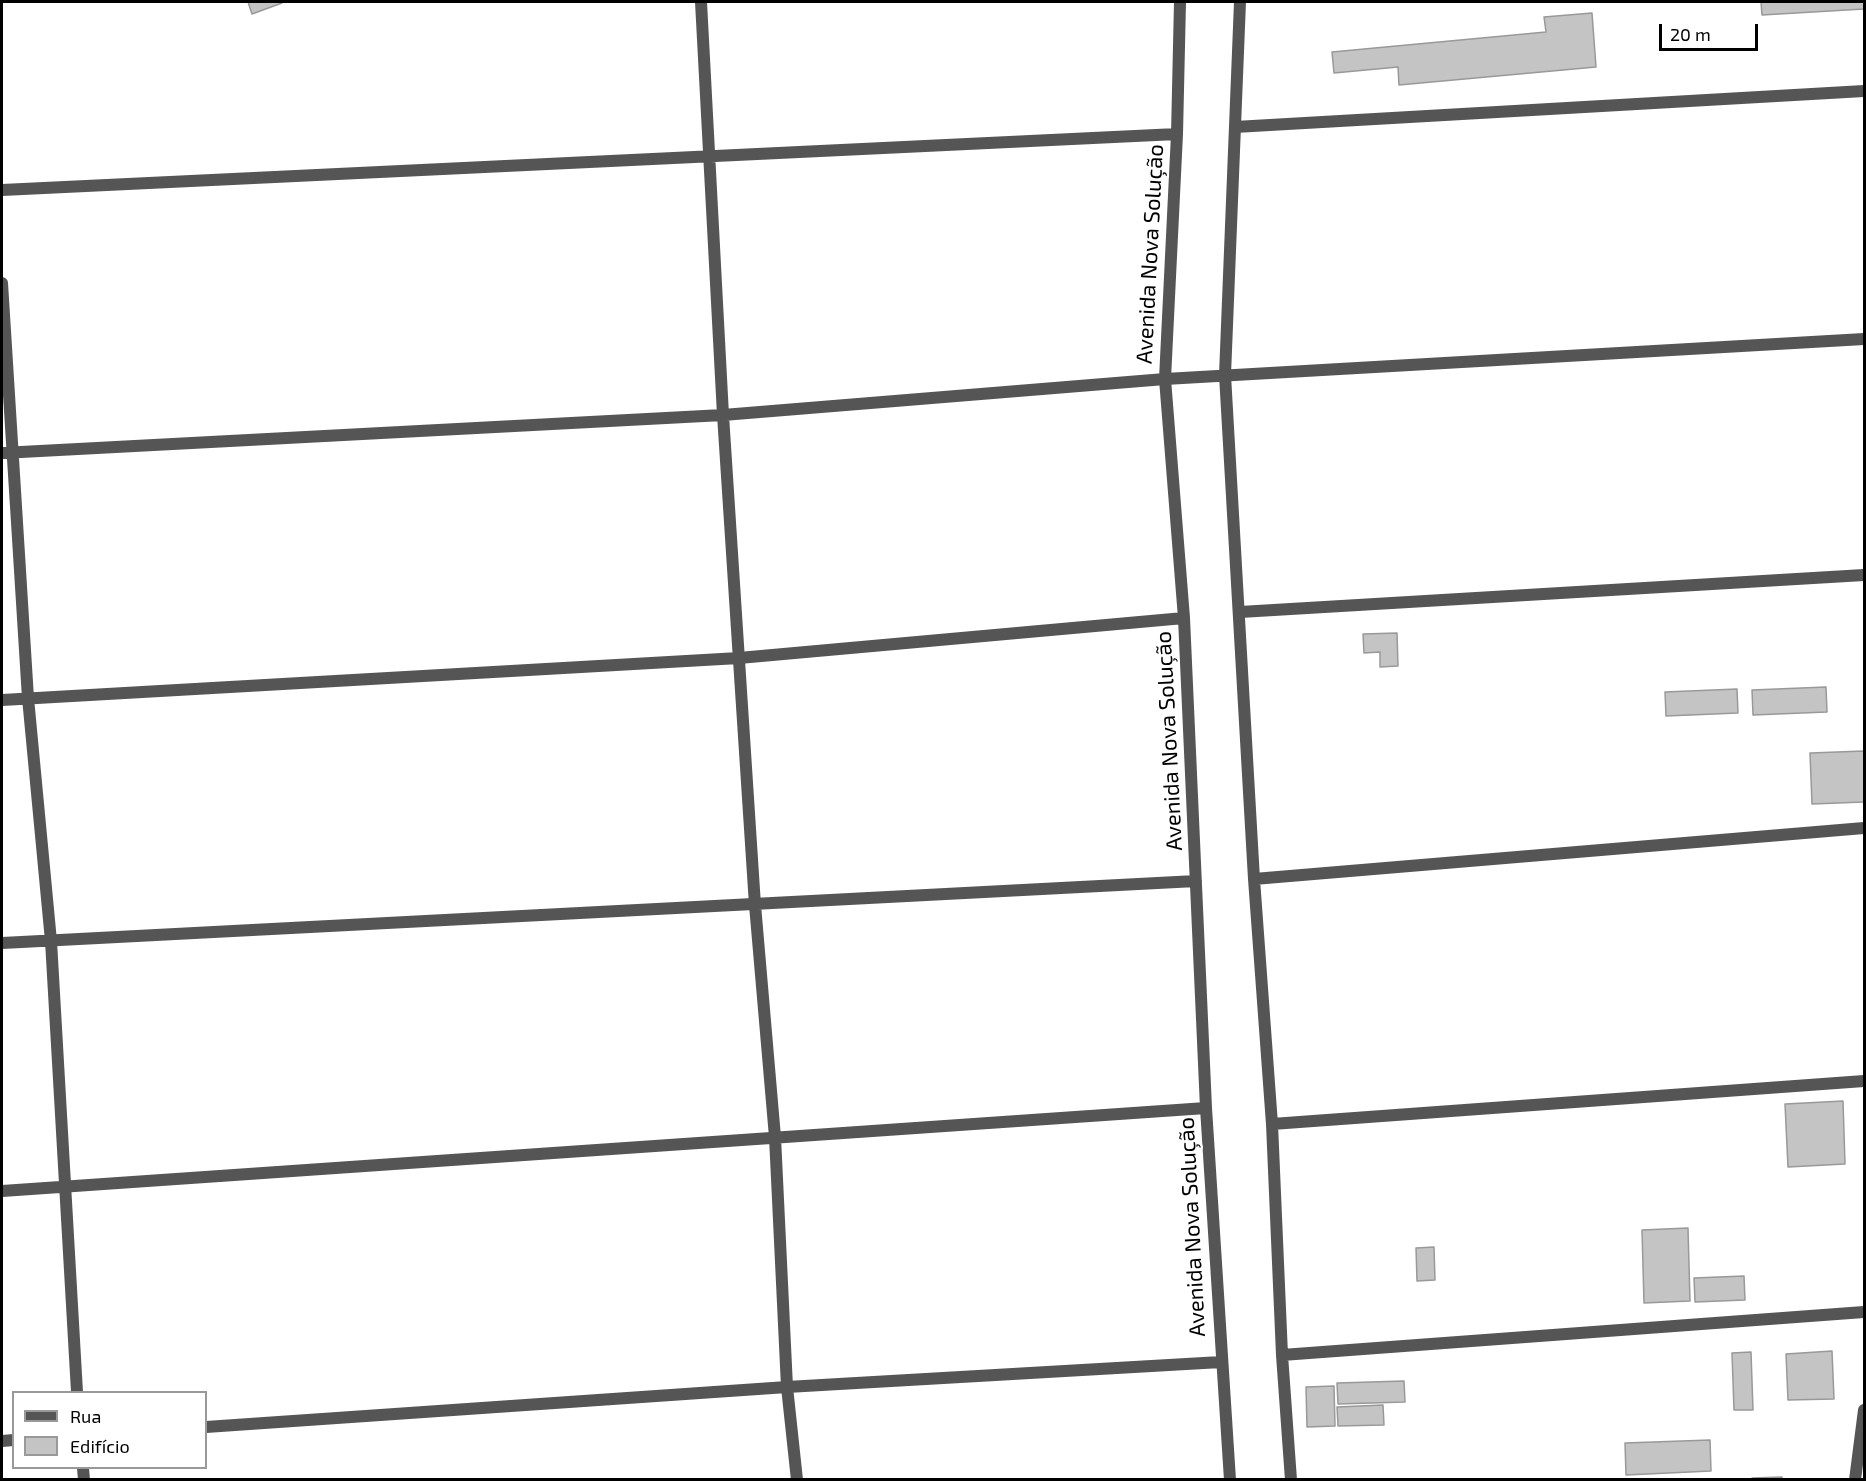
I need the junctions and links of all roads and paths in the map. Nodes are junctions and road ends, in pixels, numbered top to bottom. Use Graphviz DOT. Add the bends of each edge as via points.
graph roads {
  1 [pos="702,2"];
  2 [pos="1180,2"];
  3 [pos="1240,2"];
  4 [pos="1864,92"];
  5 [pos="1235,127"];
  6 [pos="1177,134"];
  7 [pos="710,156"];
  8 [pos="2,190"];
  9 [pos="2,283"];
  10 [pos="1864,339"];
  11 [pos="1225,375"];
  12 [pos="1165,379"];
  13 [pos="723,415"];
  14 [pos="7,453"];
  15 [pos="1864,575"];
  16 [pos="1240,612"];
  17 [pos="1184,618"];
  18 [pos="740,658"];
  19 [pos="28,698"];
  20 [pos="2,700"];
  21 [pos="1864,828"];
  22 [pos="1254,879"];
  23 [pos="1196,881"];
  24 [pos="755,905"];
  25 [pos="51,941"];
  26 [pos="2,944"];
  27 [pos="1864,1081"];
  28 [pos="1206,1108"];
  29 [pos="1272,1124"];
  30 [pos="776,1137"];
  31 [pos="65,1188"];
  32 [pos="2,1191"];
  33 [pos="1864,1312"];
  34 [pos="1282,1356"];
  35 [pos="1221,1362"];
  36 [pos="787,1387"];
  37 [pos="77,1391"];
  38 [pos="1864,1410"];
  39 [pos="207,1427"];
  40 [pos="797,1479"];
  41 [pos="1230,1479"];
  42 [pos="1291,1479"];
  43 [pos="1855,1479"];
  1 -- 7 [label="street"];
  2 -- 6 [label="street, Avenida Nova Solução"];
  3 -- 5 [label="street"];
  4 -- 5 [label="street"];
  5 -- 11 [label="street"];
  6 -- 7 [label="street"];
  6 -- 12 [label="street, Avenida Nova Solução"];
  7 -- 8 [label="street"];
  7 -- 13 [label="street"];
  9 -- 14 [label="street"];
  10 -- 11 [label="street"];
  11 -- 12 [label="street"];
  11 -- 16 [label="street"];
  12 -- 13 [label="street"];
  12 -- 17 [label="street, Avenida Nova Solução"];
  13 -- 14 [label="street"];
  13 -- 18 [label="street"];
  14 -- 19 [label="street"];
  15 -- 16 [label="street"];
  16 -- 22 [label="street"];
  17 -- 18 [label="street"];
  17 -- 23 [label="street, Avenida Nova Solução"];
  18 -- 19 [label="street"];
  18 -- 24 [label="street"];
  19 -- 20 [label="street"];
  19 -- 25 [label="street"];
  21 -- 22 [label="street"];
  22 -- 29 [label="street"];
  23 -- 24 [label="street"];
  23 -- 28 [label="street, Avenida Nova Solução"];
  24 -- 25 [label="street"];
  24 -- 30 [label="street"];
  25 -- 26 [label="street"];
  25 -- 31 [label="street"];
  27 -- 29 [label="street"];
  28 -- 30 [label="street"];
  28 -- 35 [label="street, Avenida Nova Solução"];
  29 -- 34 [label="street"];
  30 -- 31 [label="street"];
  30 -- 36 [label="street"];
  31 -- 32 [label="street"];
  31 -- 37 [label="street"];
  33 -- 34 [label="street"];
  34 -- 42 [label="street"];
  35 -- 36 [label="street"];
  35 -- 41 [label="street, Avenida Nova Solução"];
  36 -- 39 [label="street"];
  36 -- 40 [label="street"];
  38 -- 43 [label="street"];
}
